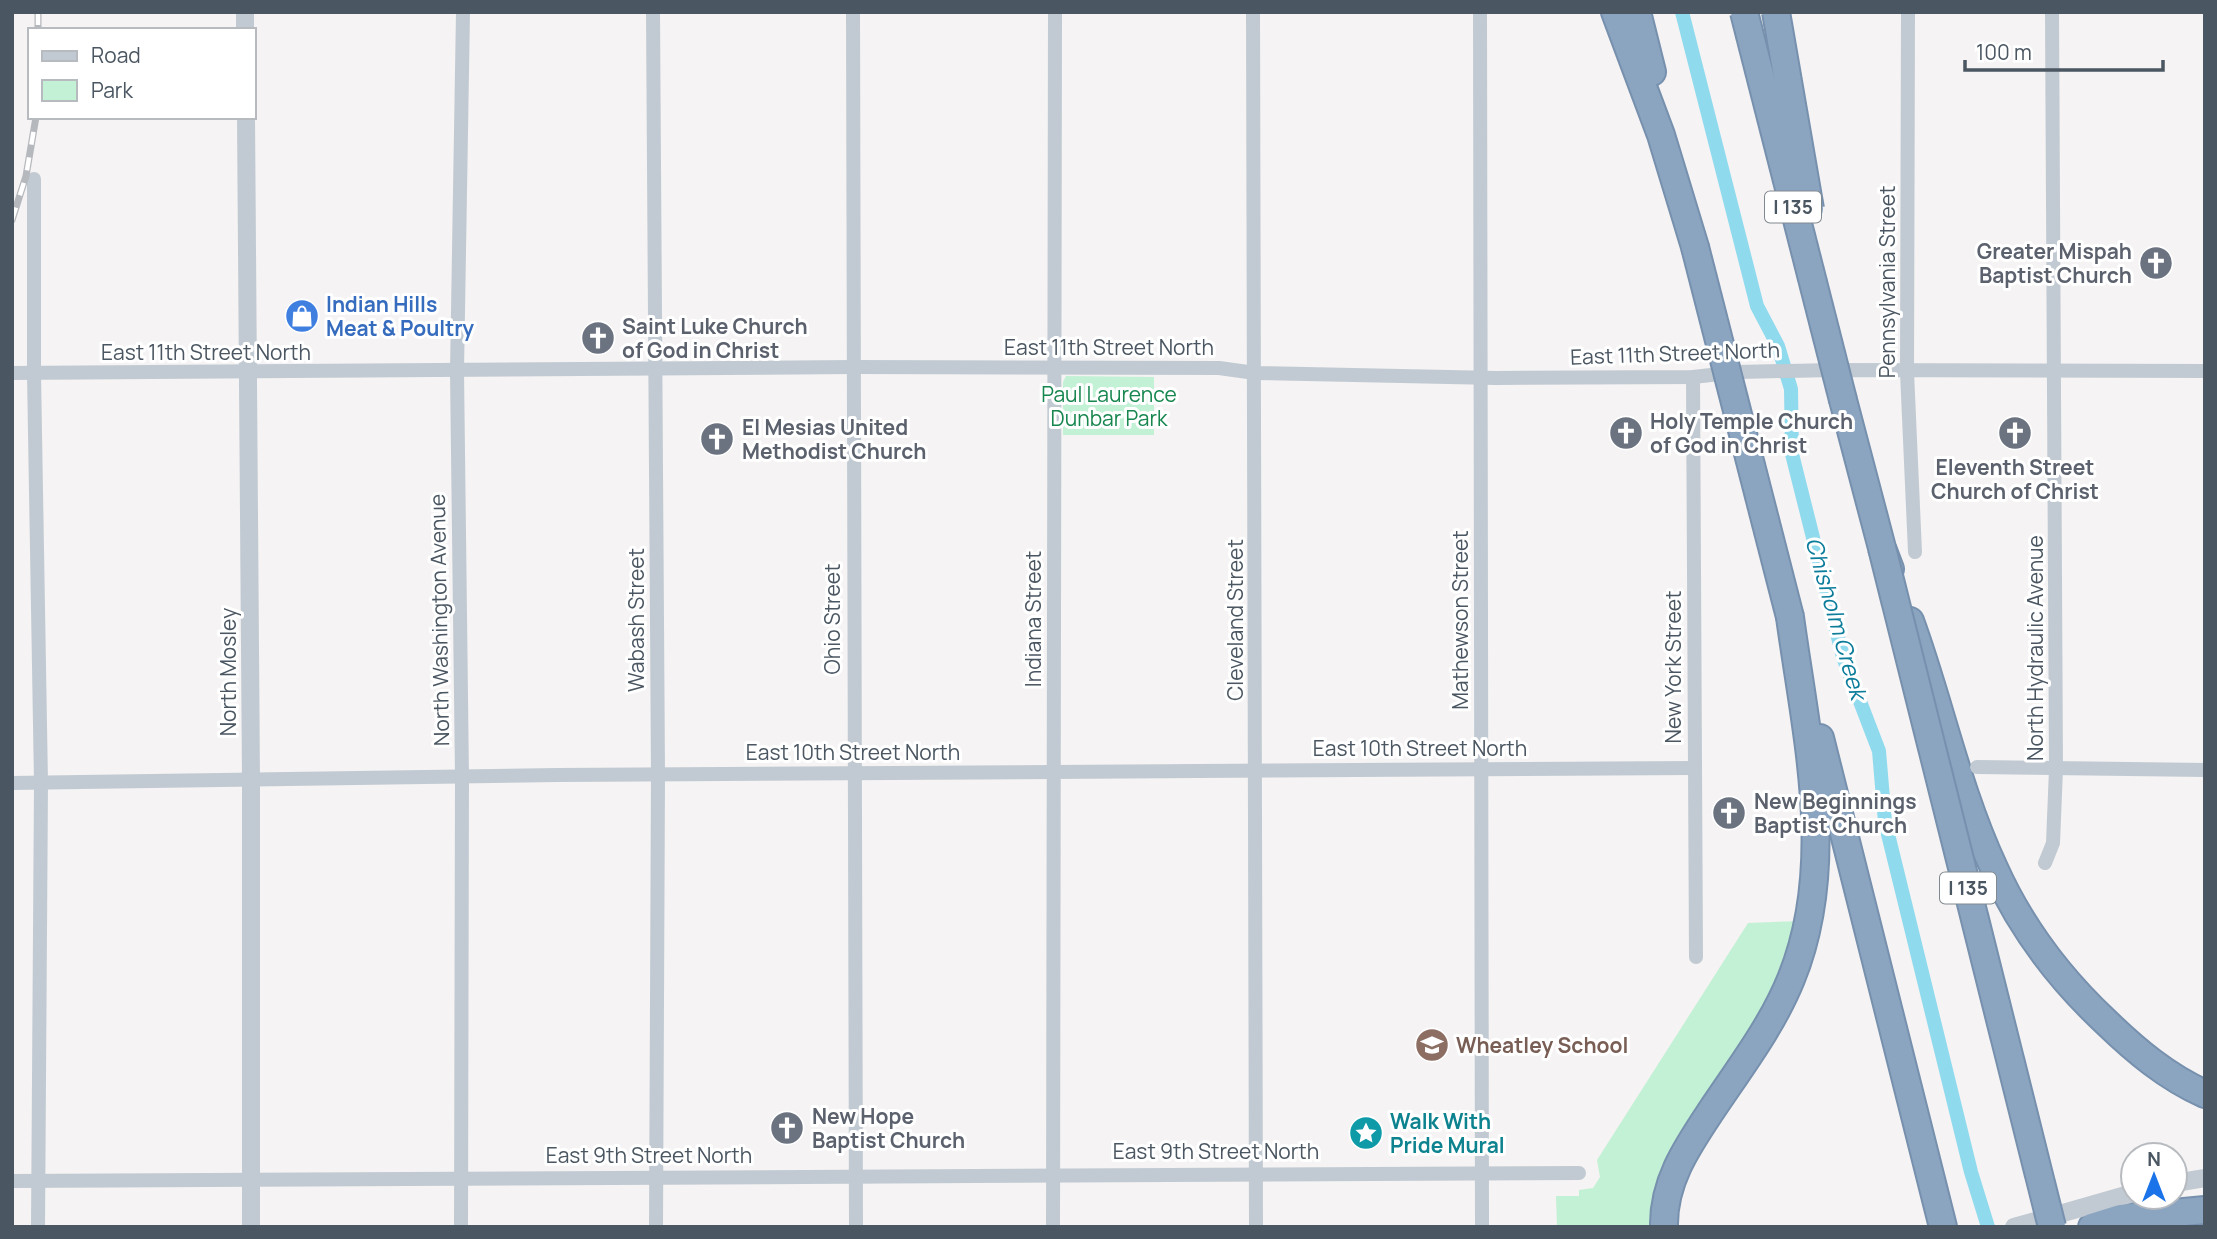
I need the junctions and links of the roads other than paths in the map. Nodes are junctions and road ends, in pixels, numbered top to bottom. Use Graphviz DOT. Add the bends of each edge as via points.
graph roads {
  1 [pos="463,12"];
  2 [pos="653,12"];
  3 [pos="853,12"];
  4 [pos="1055,12"];
  5 [pos="1253,12"];
  6 [pos="1479,12"];
  7 [pos="1615,12"];
  8 [pos="1637,12"];
  9 [pos="1744,12"];
  10 [pos="1776,12"];
  11 [pos="1908,12"];
  12 [pos="2052,12"];
  13 [pos="246,119"];
  14 [pos="34,179"];
  15 [pos="1695,247"];
  16 [pos="854,367"];
  17 [pos="1055,368"];
  18 [pos="655,369"];
  19 [pos="457,371"];
  20 [pos="2054,371"];
  21 [pos="2205,371"];
  22 [pos="1907,372"];
  23 [pos="12,373"];
  24 [pos="34,373"];
  25 [pos="249,373"];
  26 [pos="1255,373"];
  27 [pos="1693,377"];
  28 [pos="1481,378"];
  29 [pos="1843,400"];
  30 [pos="1882,548"];
  31 [pos="1915,552"];
  32 [pos="1790,617"];
  33 [pos="1977,767"];
  34 [pos="1694,768"];
  35 [pos="1482,769"];
  36 [pos="2056,769"];
  37 [pos="1256,770"];
  38 [pos="2205,770"];
  39 [pos="1054,771"];
  40 [pos="853,772"];
  41 [pos="658,774"];
  42 [pos="462,777"];
  43 [pos="251,780"];
  44 [pos="12,783"];
  45 [pos="41,783"];
  46 [pos="2045,863"];
  47 [pos="1696,957"];
  48 [pos="2205,1094"];
  49 [pos="1482,1172"];
  50 [pos="1579,1173"];
  51 [pos="1256,1174"];
  52 [pos="1054,1175"];
  53 [pos="856,1176"];
  54 [pos="656,1177"];
  55 [pos="461,1178"];
  56 [pos="252,1179"];
  57 [pos="12,1181"];
  58 [pos="39,1181"];
  59 [pos="2119,1198"];
  60 [pos="2205,1210"];
  61 [pos="2047,1222"];
  62 [pos="2205,1222"];
  63 [pos="38,1227"];
  64 [pos="251,1227"];
  65 [pos="461,1227"];
  66 [pos="656,1227"];
  67 [pos="856,1227"];
  68 [pos="1053,1227"];
  69 [pos="1256,1227"];
  70 [pos="1482,1227"];
  71 [pos="1664,1227"];
  72 [pos="1943,1227"];
  73 [pos="2014,1227"];
  74 [pos="2092,1227"];
  75 [pos="2112,1227"];
  1 -- 19 [label="street, North Washington Avenue"];
  2 -- 18 [label="street, Wabash Street"];
  3 -- 16 [label="street, Ohio Street"];
  4 -- 17 [label="street, Indiana Street"];
  5 -- 26 [label="street, Cleveland Street"];
  6 -- 28 [label="street, Mathewson Street"];
  7 -- 15 [label="highway" via="1661,135"];
  8 -- 15 [label="highway"];
  9 -- 29 [label="highway, I 135, bridge"];
  10 -- 29 [label="highway, bridge"];
  11 -- 22 [label="street, Pennsylvania Street"];
  12 -- 20 [label="street, North Hydraulic Avenue"];
  13 -- 25 [label="street, North Mosley"];
  14 -- 24 [label="street"];
  15 -- 32 [label="highway, bridge"];
  16 -- 17 [label="street, East 11th Street North"];
  16 -- 18 [label="street, East 11th Street North"];
  16 -- 40 [label="street, Ohio Street"];
  17 -- 26 [label="street, East 11th Street North" via="1219,368"];
  17 -- 39 [label="street, Indiana Street"];
  18 -- 19 [label="street, East 11th Street North"];
  18 -- 41 [label="street, Wabash Street"];
  19 -- 25 [label="street, East 11th Street North"];
  19 -- 42 [label="street, North Washington Avenue"];
  20 -- 21 [label="street, East 11th Street North"];
  20 -- 22 [label="street, East 11th Street North"];
  20 -- 36 [label="street, North Hydraulic Avenue"];
  22 -- 27 [label="street, East 11th Street North" via="1738,372"];
  22 -- 31 [label="street, Pennsylvania Street"];
  23 -- 24 [label="street, East 11th Street North"];
  24 -- 25 [label="street, East 11th Street North"];
  24 -- 45 [label="street"];
  25 -- 43 [label="street, North Mosley"];
  26 -- 28 [label="street, East 11th Street North"];
  26 -- 37 [label="street, Cleveland Street"];
  27 -- 28 [label="street, East 11th Street North"];
  27 -- 34 [label="street, New York Street"];
  28 -- 35 [label="street, Mathewson Street"];
  29 -- 30 [label="highway, I 135"];
  30 -- 48 [label="highway, bridge" via="1979,833 2015,910 2077,994 2144,1058"];
  30 -- 61 [label="highway, I 135, bridge"];
  32 -- 71 [label="highway" via="1815,819 1814,889 1791,979 1777,1010 1672,1178"];
  32 -- 72 [label="highway"];
  33 -- 36 [label="street"];
  34 -- 35 [label="street, East 10th Street North"];
  34 -- 47 [label="street, New York Street"];
  35 -- 37 [label="street, East 10th Street North"];
  35 -- 49 [label="street, Mathewson Street"];
  36 -- 38 [label="street"];
  36 -- 46 [label="street, North Hydraulic Avenue" via="2053,843"];
  37 -- 39 [label="street, East 10th Street North"];
  37 -- 51 [label="street, Cleveland Street"];
  39 -- 40 [label="street, East 10th Street North"];
  39 -- 52 [label="street, Indiana Street"];
  40 -- 41 [label="street, East 10th Street North"];
  40 -- 53 [label="street, Ohio Street"];
  41 -- 42 [label="street, East 10th Street North"];
  41 -- 54 [label="street, Wabash Street"];
  42 -- 43 [label="street, East 10th Street North"];
  42 -- 55 [label="street, North Washington Avenue"];
  43 -- 45 [label="street, East 10th Street North"];
  43 -- 56 [label="street, North Mosley"];
  44 -- 45 [label="street, East 10th Street North"];
  45 -- 58 [label="street"];
  49 -- 50 [label="street, East 9th Street North"];
  49 -- 51 [label="street, East 9th Street North"];
  49 -- 70 [label="street, Mathewson Street"];
  51 -- 52 [label="street, East 9th Street North"];
  51 -- 69 [label="street, Cleveland Street"];
  52 -- 53 [label="street, East 9th Street North"];
  52 -- 68 [label="street, Indiana Street"];
  53 -- 54 [label="street, East 9th Street North"];
  53 -- 67 [label="street, Ohio Street"];
  54 -- 55 [label="street, East 9th Street North"];
  54 -- 66 [label="street, Wabash Street"];
  55 -- 56 [label="street, East 9th Street North"];
  55 -- 65 [label="street, North Washington Avenue"];
  56 -- 58 [label="street, East 9th Street North"];
  56 -- 64 [label="street, North Mosley"];
  57 -- 58 [label="street, East 9th Street North"];
  58 -- 63 [label="street"];
  59 -- 61 [label="street"];
  60 -- 74 [label="highway" via="2121,1218"];
  61 -- 73 [label="street"];
  62 -- 75 [label="street"];
}
